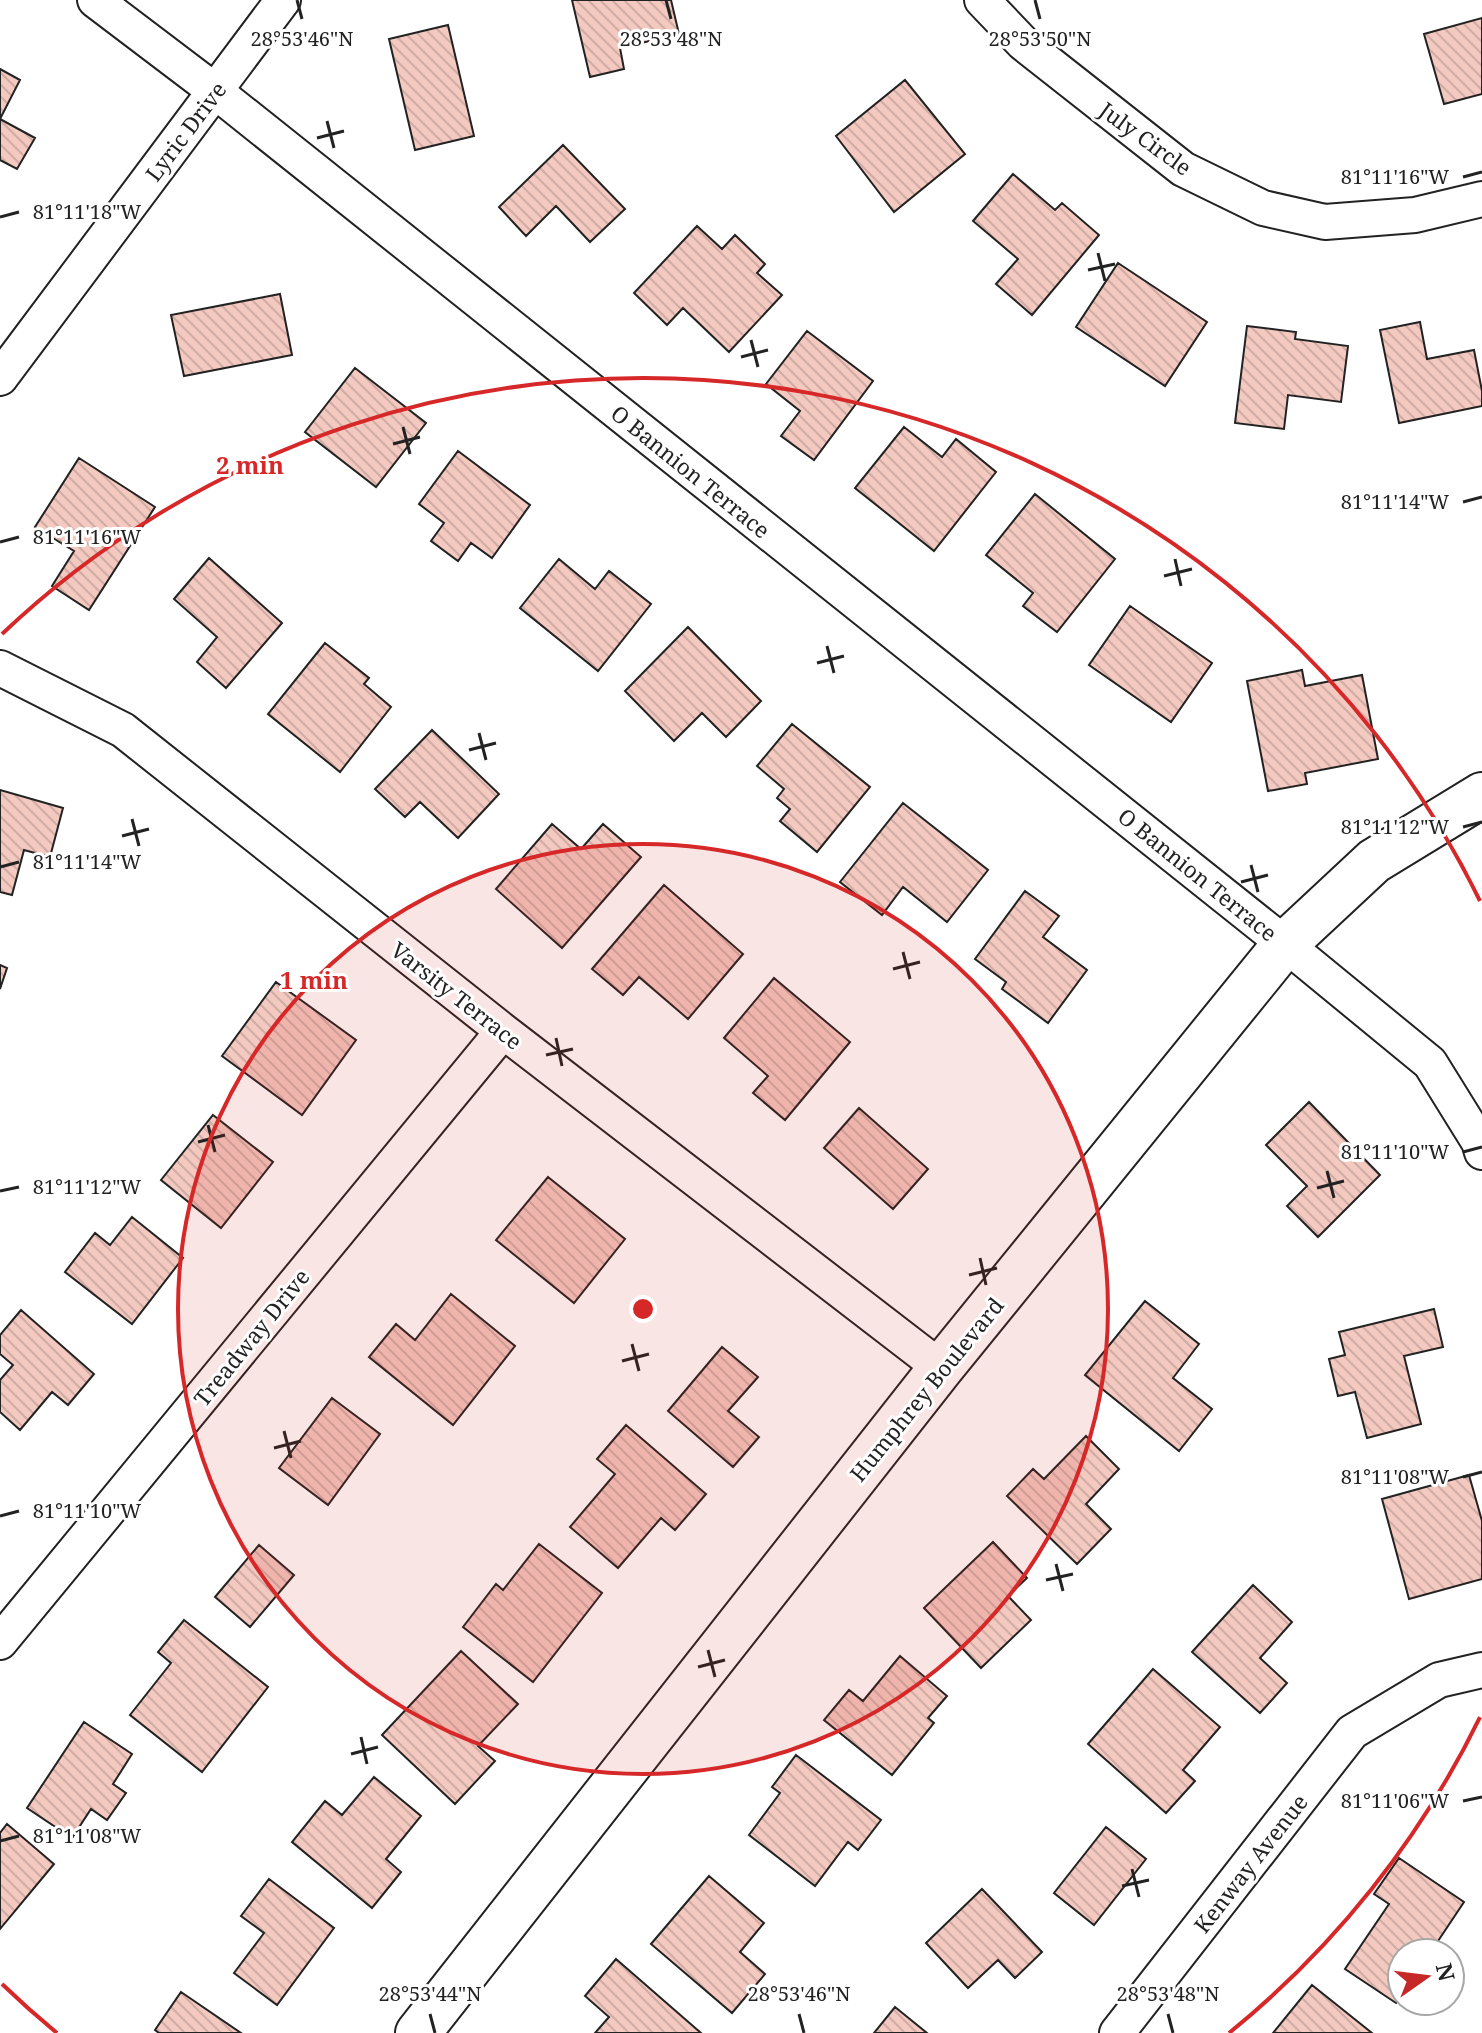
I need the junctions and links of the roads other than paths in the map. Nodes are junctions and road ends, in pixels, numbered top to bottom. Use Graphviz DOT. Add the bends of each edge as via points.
graph roads {
  1 [pos="95,0"];
  2 [pos="283,0"];
  3 [pos="982,0"];
  4 [pos="215,91"];
  5 [pos="1482,199"];
  6 [pos="0,378"];
  7 [pos="0,668"];
  8 [pos="1482,795"];
  9 [pos="1285,944"];
  10 [pos="503,1031"];
  11 [pos="1482,1152"];
  12 [pos="941,1368"];
  13 [pos="0,1642"];
  14 [pos="1482,1670"];
  15 [pos="418,2033"];
  16 [pos="1117,2033"];
  1 -- 4 [label="street, O Bannion Terrace"];
  2 -- 4 [label="street, Lyric Drive"];
  3 -- 5 [label="street, July Circle" via="1023,43 1183,169 1263,208 1325,222 1415,215"];
  4 -- 6 [label="street, Lyric Drive"];
  4 -- 9 [label="street, O Bannion Terrace"];
  7 -- 10 [label="street, Varsity Terrace" via="123,730"];
  8 -- 9 [label="street, Humphrey Boulevard" via="1374,861"];
  9 -- 11 [label="street, O Bannion Terrace" via="1430,1063"];
  9 -- 12 [label="street, Humphrey Boulevard"];
  10 -- 12 [label="street, Varsity Terrace"];
  10 -- 13 [label="street, Treadway Drive"];
  12 -- 15 [label="street, Humphrey Boulevard"];
  14 -- 16 [label="street, Kenway Avenue" via="1439,1680 1352,1732"];
}
